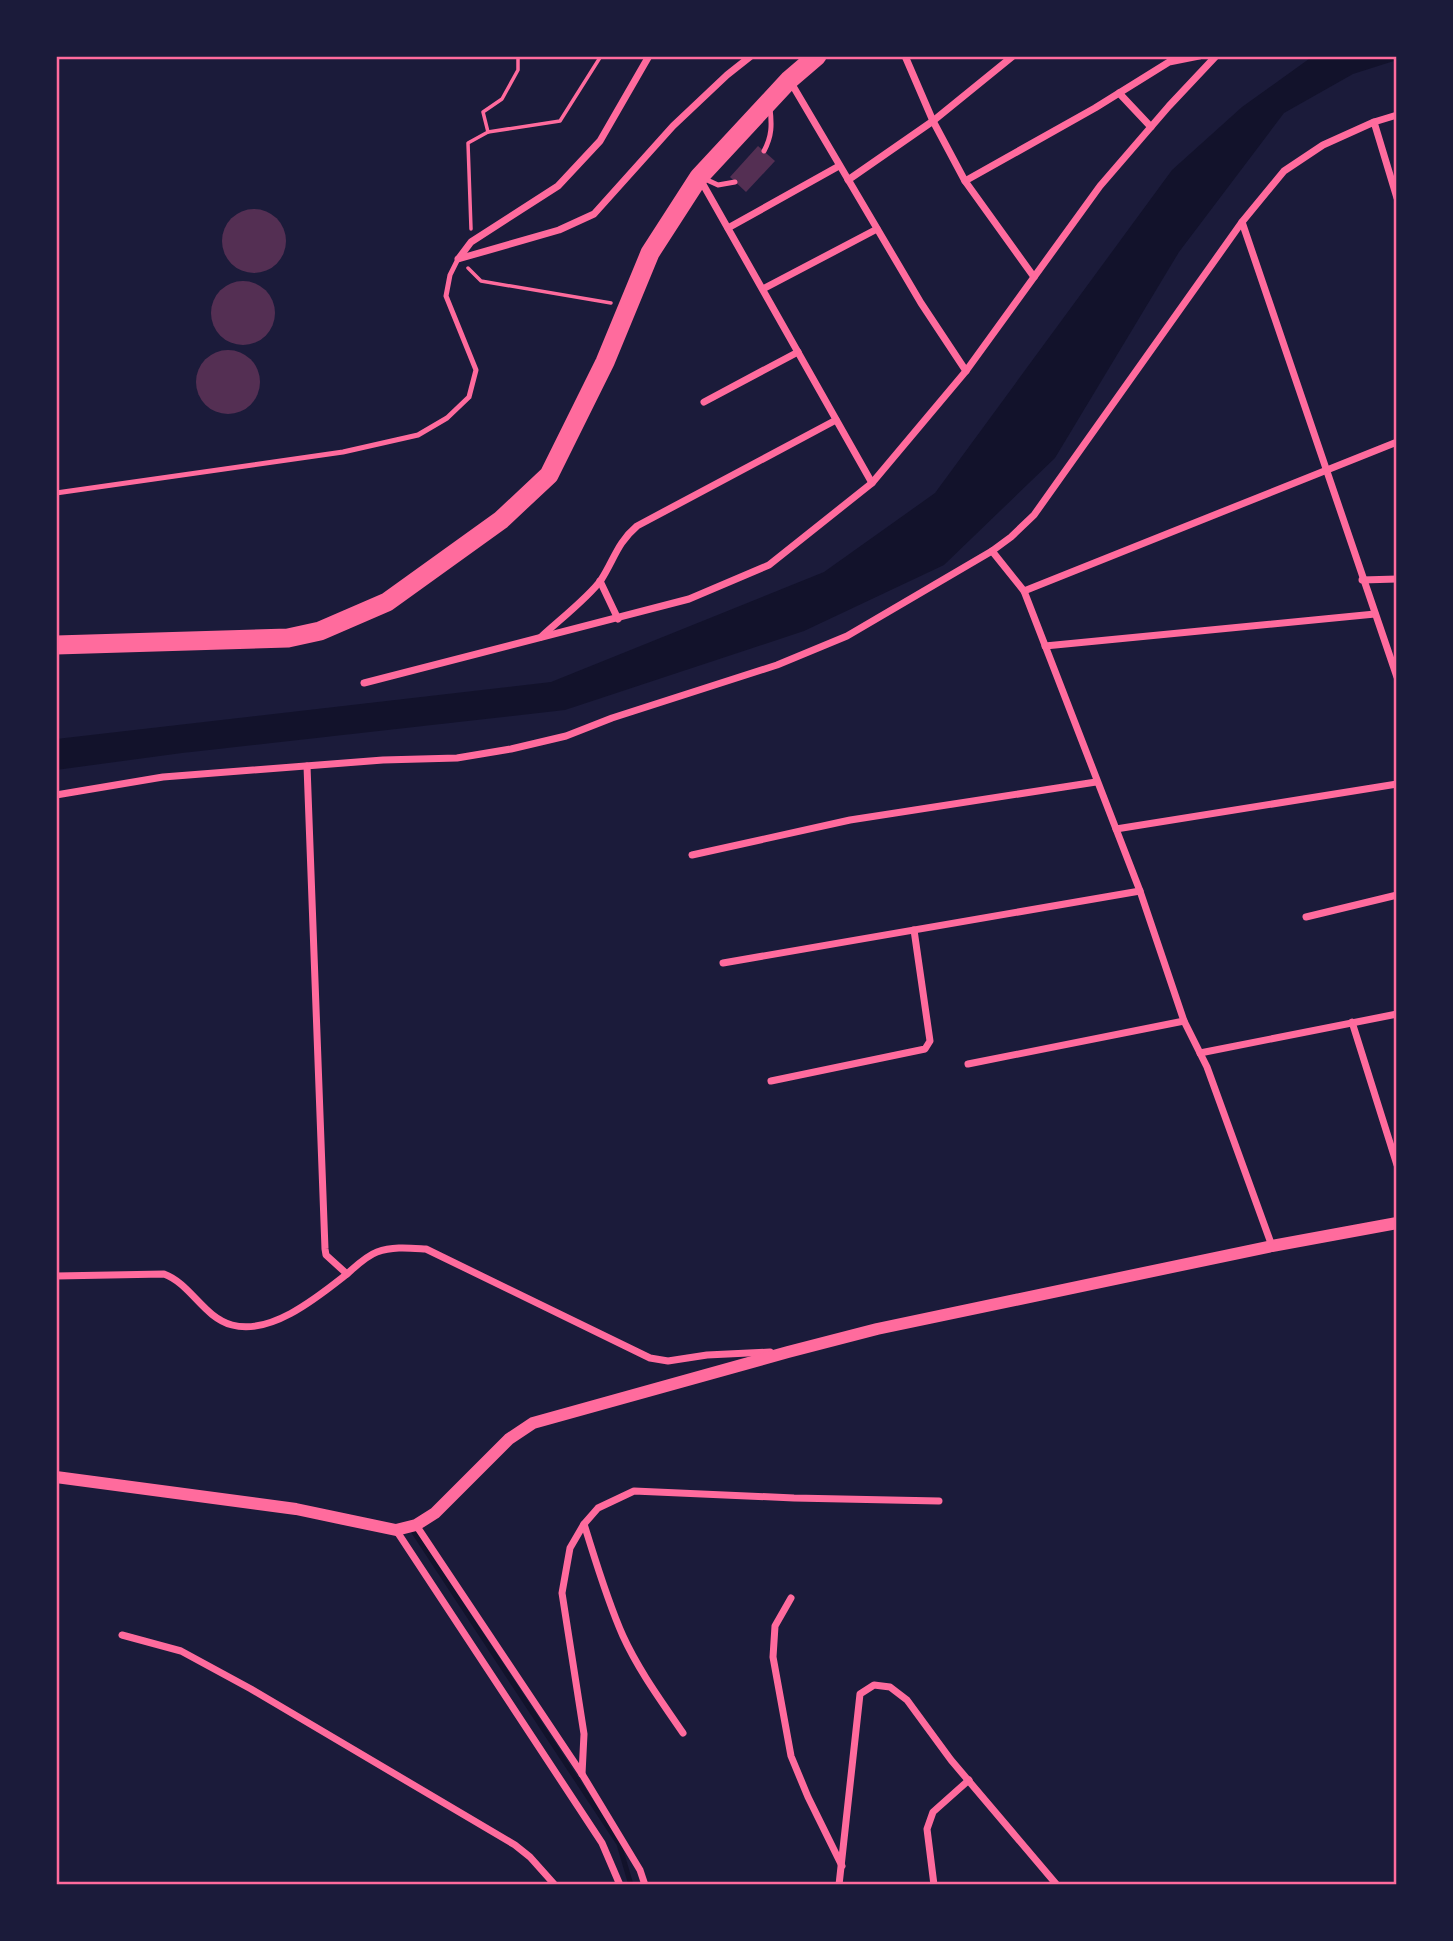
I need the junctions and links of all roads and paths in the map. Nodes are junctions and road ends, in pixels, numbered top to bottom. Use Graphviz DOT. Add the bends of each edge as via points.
graph roads {
  1 [pos="518,56"];
  2 [pos="601,56"];
  3 [pos="649,56"];
  4 [pos="751,56"];
  5 [pos="817,56"];
  6 [pos="905,56"];
  7 [pos="1013,56"];
  8 [pos="1199,56"];
  9 [pos="1216,56"];
  10 [pos="789,80"];
  11 [pos="1119,93"];
  12 [pos="769,102"];
  13 [pos="1397,114"];
  14 [pos="933,121"];
  15 [pos="1374,121"];
  16 [pos="1151,127"];
  17 [pos="488,132"];
  18 [pos="764,151"];
  19 [pos="839,166"];
  20 [pos="699,177"];
  21 [pos="848,180"];
  22 [pos="965,181"];
  23 [pos="735,182"];
  24 [pos="1397,198"];
  25 [pos="1242,222"];
  26 [pos="728,228"];
  27 [pos="877,229"];
  28 [pos="471,242"];
  29 [pos="458,259"];
  30 [pos="1034,277"];
  31 [pos="763,289"];
  32 [pos="626,306"];
  33 [pos="798,352"];
  34 [pos="966,371"];
  35 [pos="704,402"];
  36 [pos="836,419"];
  37 [pos="1397,442"];
  38 [pos="1328,470"];
  39 [pos="872,483"];
  40 [pos="56,493"];
  41 [pos="992,551"];
  42 [pos="1397,579"];
  43 [pos="1363,580"];
  44 [pos="600,581"];
  45 [pos="1024,591"];
  46 [pos="1375,614"];
  47 [pos="618,619"];
  48 [pos="540,637"];
  49 [pos="56,645"];
  50 [pos="1045,646"];
  51 [pos="1397,677"];
  52 [pos="364,683"];
  53 [pos="306,766"];
  54 [pos="1096,782"];
  55 [pos="1397,784"];
  56 [pos="56,795"];
  57 [pos="1116,829"];
  58 [pos="692,855"];
  59 [pos="1140,891"];
  60 [pos="1397,895"];
  61 [pos="1306,917"];
  62 [pos="914,930"];
  63 [pos="723,962"];
  64 [pos="1397,1014"];
  65 [pos="1184,1021"];
  66 [pos="1352,1022"];
  67 [pos="1200,1054"];
  68 [pos="968,1064"];
  69 [pos="771,1081"];
  70 [pos="1397,1165"];
  71 [pos="1397,1223"];
  72 [pos="1272,1246"];
  73 [pos="347,1274"];
  74 [pos="56,1276"];
  75 [pos="788,1352"];
  76 [pos="56,1477"];
  77 [pos="939,1500"];
  78 [pos="584,1524"];
  79 [pos="416,1525"];
  80 [pos="396,1531"];
  81 [pos="791,1598"];
  82 [pos="122,1635"];
  83 [pos="683,1733"];
  84 [pos="582,1774"];
  85 [pos="969,1780"];
  86 [pos="842,1866"];
  87 [pos="555,1885"];
  88 [pos="620,1885"];
  89 [pos="645,1885"];
  90 [pos="839,1885"];
  91 [pos="934,1885"];
  92 [pos="1057,1885"];
  1 -- 17 [label="path" via="518,70 502,99 483,112"];
  2 -- 17 [label="path" via="560,121"];
  3 -- 28 [label="street" via="600,141 558,186"];
  4 -- 29 [label="street" via="673,126 593,214 559,230"];
  5 -- 10 [label="highway"];
  6 -- 14 [label="street"];
  7 -- 14 [label="street"];
  8 -- 11 [label="street" via="1172,60"];
  9 -- 16 [label="street"];
  10 -- 12 [label="highway"];
  10 -- 19 [label="street"];
  11 -- 16 [label="street"];
  11 -- 22 [label="street"];
  12 -- 18 [label="lane" via="772,125"];
  12 -- 20 [label="highway"];
  13 -- 15 [label="street"];
  14 -- 21 [label="street"];
  14 -- 22 [label="street"];
  15 -- 24 [label="street"];
  15 -- 25 [label="street" via="1323,145 1284,171"];
  16 -- 30 [label="street" via="1100,186"];
  17 -- 28 [label="path" via="468,143"];
  19 -- 21 [label="street"];
  19 -- 26 [label="street"];
  20 -- 23 [label="lane" via="718,185"];
  20 -- 26 [label="street"];
  20 -- 32 [label="highway" via="650,253"];
  21 -- 27 [label="street"];
  22 -- 30 [label="street"];
  25 -- 38 [label="street"];
  25 -- 41 [label="street" via="1034,515"];
  26 -- 31 [label="street"];
  27 -- 31 [label="street"];
  27 -- 34 [label="street"];
  28 -- 29 [label="street"];
  29 -- 32 [label="path" via="481,281"];
  29 -- 40 [label="lane" via="446,296 476,370 469,397 437,424 418,435 343,452"];
  30 -- 34 [label="street"];
  31 -- 33 [label="street"];
  32 -- 49 [label="highway" via="605,362 549,475 502,520 387,603 320,631 288,638"];
  33 -- 35 [label="street"];
  33 -- 36 [label="street"];
  34 -- 39 [label="street"];
  36 -- 39 [label="street"];
  36 -- 44 [label="street" via="637,526 625,536"];
  37 -- 38 [label="street"];
  38 -- 43 [label="street"];
  38 -- 45 [label="street"];
  39 -- 47 [label="street" via="769,565 689,599"];
  41 -- 45 [label="street"];
  41 -- 53 [label="street" via="848,636 777,666 566,736 457,758"];
  42 -- 43 [label="street"];
  43 -- 46 [label="street"];
  44 -- 47 [label="street"];
  44 -- 48 [label="street"];
  45 -- 50 [label="street"];
  46 -- 50 [label="street"];
  46 -- 51 [label="street"];
  47 -- 48 [label="street"];
  48 -- 52 [label="street"];
  50 -- 54 [label="street"];
  53 -- 56 [label="street" via="163,777"];
  53 -- 73 [label="street" via="325,1249"];
  54 -- 57 [label="street"];
  54 -- 58 [label="street" via="850,820"];
  55 -- 57 [label="street"];
  57 -- 59 [label="street"];
  59 -- 62 [label="street"];
  59 -- 65 [label="street"];
  60 -- 61 [label="street"];
  62 -- 63 [label="street"];
  62 -- 69 [label="street" via="930,1041 925,1049"];
  64 -- 66 [label="street"];
  65 -- 67 [label="street"];
  65 -- 68 [label="street"];
  66 -- 67 [label="street"];
  66 -- 70 [label="street"];
  67 -- 72 [label="street"];
  71 -- 72 [label="street"];
  72 -- 75 [label="street"];
  73 -- 74 [label="street" via="310,1303 248,1327 223,1321 164,1274"];
  73 -- 75 [label="street" via="377,1252 426,1249 650,1358 668,1361"];
  75 -- 79 [label="street" via="533,1423 509,1439 435,1513"];
  76 -- 80 [label="street" via="296,1509"];
  77 -- 78 [label="street" via="634,1491 598,1508"];
  78 -- 83 [label="street" via="624,1637"];
  78 -- 84 [label="street" via="570,1548 562,1593 584,1734"];
  79 -- 80 [label="street"];
  79 -- 84 [label="street"];
  80 -- 88 [label="street" via="602,1843"];
  81 -- 86 [label="street" via="775,1626 773,1657 791,1756"];
  82 -- 87 [label="street" via="181,1651 251,1689 515,1845"];
  84 -- 89 [label="street"];
  85 -- 86 [label="street" via="907,1700 890,1687 865,1689 860,1694"];
  85 -- 91 [label="street" via="933,1812 927,1829"];
  85 -- 92 [label="street"];
  86 -- 90 [label="street"];
}
